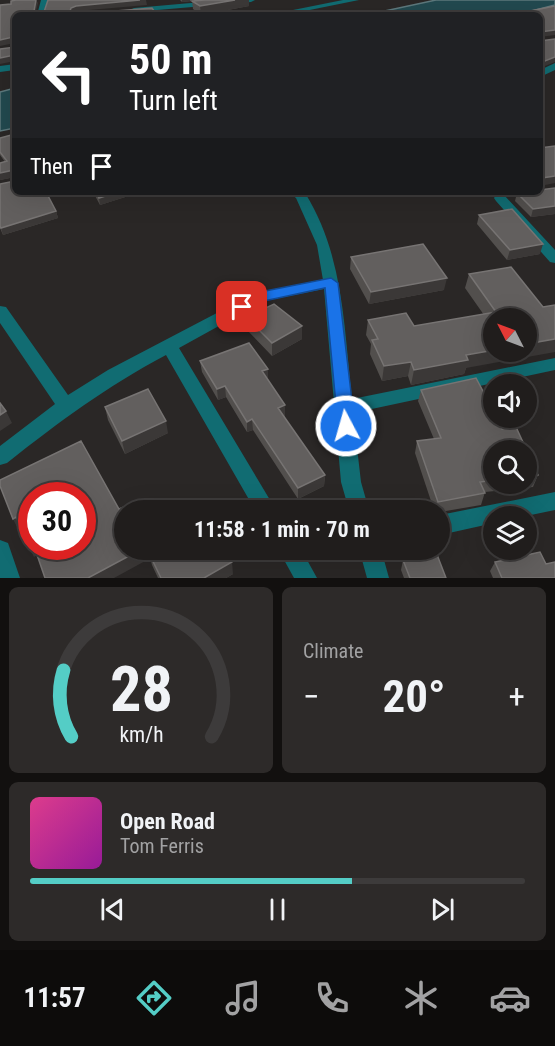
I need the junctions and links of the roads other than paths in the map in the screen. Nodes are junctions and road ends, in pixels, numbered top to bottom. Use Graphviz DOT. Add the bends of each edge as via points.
graph roads {
  1 [pos="251,0"];
  2 [pos="355,0"];
  3 [pos="123,11"];
  4 [pos="278,12"];
  5 [pos="301,195"];
  6 [pos="519,195"];
  7 [pos="555,259"];
  8 [pos="331,283"];
  9 [pos="0,311"];
  10 [pos="170,347"];
  11 [pos="555,364"];
  12 [pos="66,406"];
  13 [pos="344,408"];
  14 [pos="0,457"];
  15 [pos="260,500"];
  16 [pos="356,500"];
  17 [pos="555,501"];
  18 [pos="450,523"];
  19 [pos="0,550"];
  20 [pos="295,560"];
  21 [pos="373,560"];
  22 [pos="9,578"];
  23 [pos="306,578"];
  24 [pos="378,578"];
  1 -- 3 [label="street"];
  2 -- 4 [label="street" via="288,7"];
  5 -- 8 [label="street" via="324,245"];
  6 -- 7 [label="street" via="500,198"];
  8 -- 10 [label="street" via="260,297"];
  8 -- 13 [label="street"];
  9 -- 12 [label="street"];
  10 -- 12 [label="street" via="114,375"];
  10 -- 15 [label="street"];
  11 -- 13 [label="street"];
  12 -- 14 [label="street"];
  13 -- 16 [label="street"];
  17 -- 18 [label="street"];
  19 -- 22 [label="street"];
  20 -- 23 [label="street"];
  21 -- 24 [label="street"];
}
